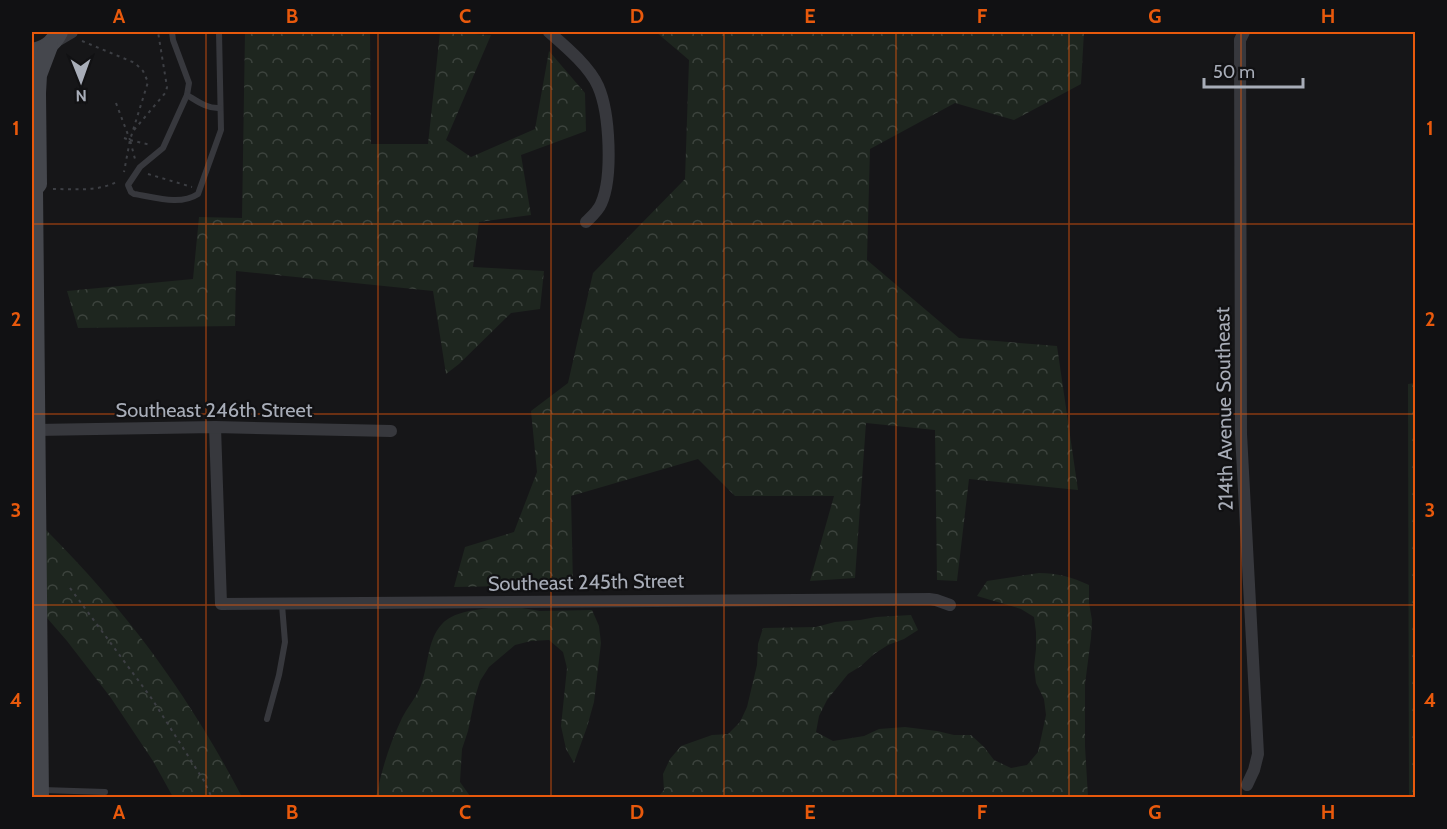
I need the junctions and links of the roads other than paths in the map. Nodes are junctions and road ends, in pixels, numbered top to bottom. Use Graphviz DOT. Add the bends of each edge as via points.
graph roads {
  1 [pos="72,32"];
  2 [pos="172,32"];
  3 [pos="219,32"];
  4 [pos="549,32"];
  5 [pos="1244,32"];
  6 [pos="53,40"];
  7 [pos="32,52"];
  8 [pos="187,95"];
  9 [pos="220,108"];
  10 [pos="33,188"];
  11 [pos="586,222"];
  12 [pos="33,319"];
  13 [pos="215,427"];
  14 [pos="36,430"];
  15 [pos="391,431"];
  16 [pos="282,605"];
  17 [pos="950,605"];
  18 [pos="267,719"];
  19 [pos="36,756"];
  20 [pos="1247,785"];
  21 [pos="105,792"];
  22 [pos="40,794"];
  1 -- 6 [label="street"];
  2 -- 8 [label="lane" via="189,83"];
  3 -- 9 [label="lane"];
  4 -- 11 [label="street" via="578,58 597,85 606,111 607,186 600,206"];
  5 -- 20 [label="street, 214th Avenue Southeast" via="1240,40 1241,434 1258,754"];
  6 -- 7 [label="street"];
  6 -- 10 [label="street" via="38,75 38,184"];
  8 -- 9 [label="lane" via="213,109"];
  8 -- 9 [label="lane" via="163,148 140,166 128,185 134,194 179,200 198,194 220,130"];
  10 -- 12 [label="street"];
  12 -- 14 [label="street"];
  13 -- 14 [label="street, Southeast 246th Street"];
  13 -- 15 [label="street, Southeast 246th Street"];
  13 -- 16 [label="street, Southeast 245th Street" via="221,604"];
  14 -- 19 [label="street"];
  16 -- 17 [label="street, Southeast 245th Street" via="929,598"];
  16 -- 18 [label="lane" via="285,642"];
  19 -- 22 [label="street"];
  21 -- 22 [label="lane"];
}
